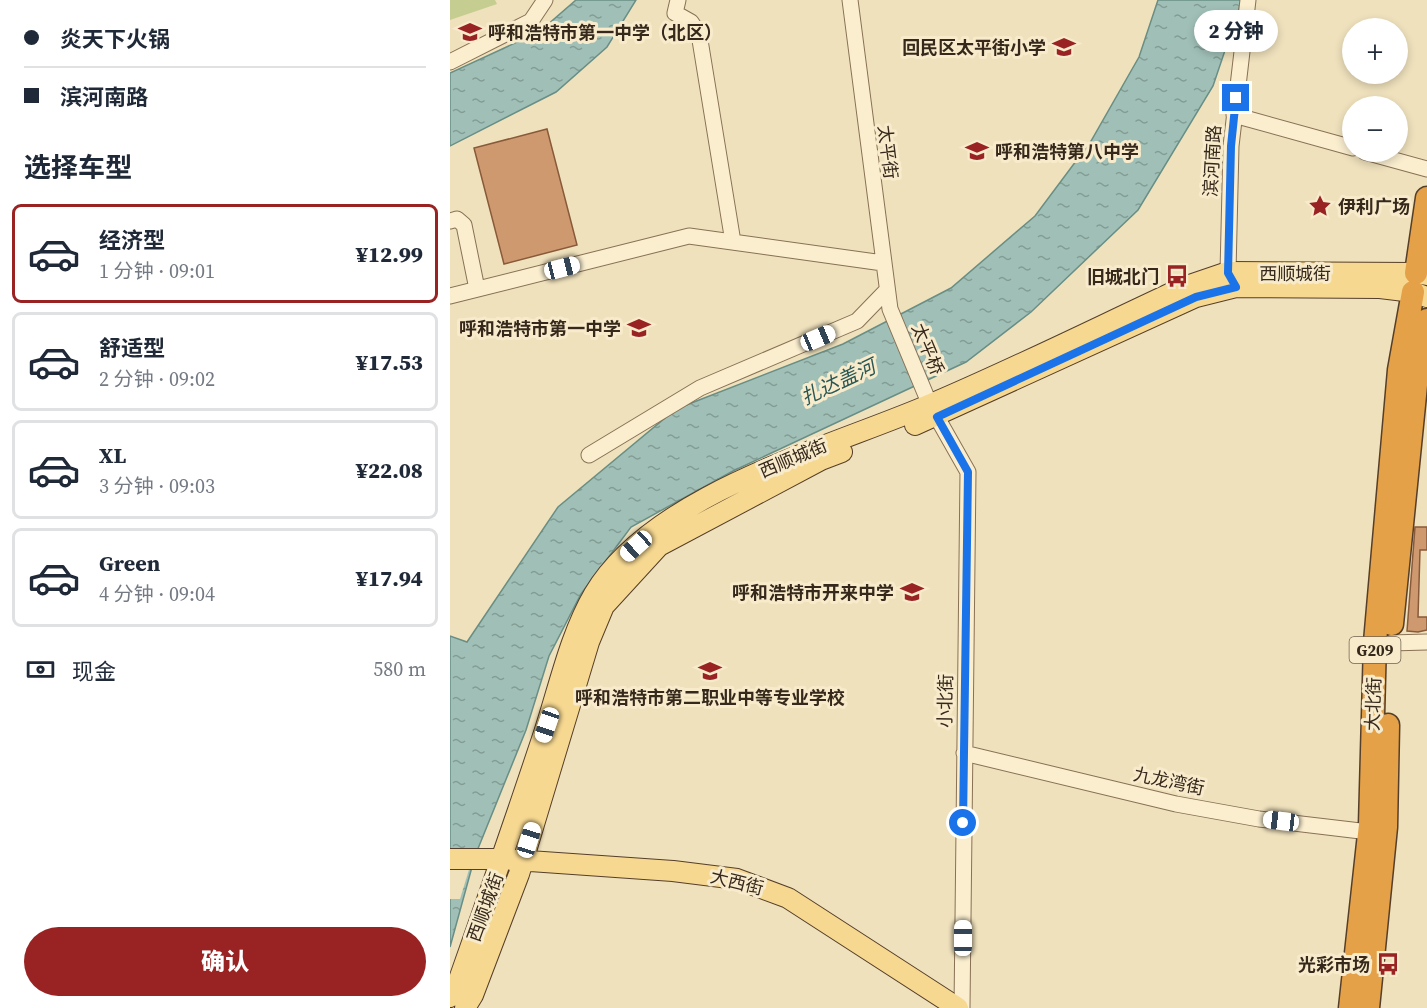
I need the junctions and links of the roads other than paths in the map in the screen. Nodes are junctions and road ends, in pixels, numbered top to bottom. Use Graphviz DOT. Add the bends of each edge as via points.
graph roads {
  1 [pos="545,0"];
  2 [pos="678,0"];
  3 [pos="850,0"];
  4 [pos="1248,0"];
  5 [pos="450,62"];
  6 [pos="1234,115"];
  7 [pos="1342,145"];
  8 [pos="1401,162"];
  9 [pos="1427,169"];
  10 [pos="1427,198"];
  11 [pos="450,221"];
  12 [pos="733,242"];
  13 [pos="883,263"];
  14 [pos="1232,280"];
  15 [pos="1421,284"];
  16 [pos="477,289"];
  17 [pos="887,290"];
  18 [pos="450,296"];
  19 [pos="890,309"];
  20 [pos="1427,320"];
  21 [pos="933,411"];
  22 [pos="589,454"];
  23 [pos="1427,642"];
  24 [pos="1390,643"];
  25 [pos="964,753"];
  26 [pos="1369,832"];
  27 [pos="450,859"];
  28 [pos="491,866"];
  29 [pos="520,868"];
  30 [pos="450,871"];
  31 [pos="450,997"];
  32 [pos="465,1008"];
  33 [pos="940,1008"];
  34 [pos="960,1008"];
  35 [pos="1350,1008"];
  36 [pos="1368,1008"];
  1 -- 5 [label="street" via="531,21"];
  2 -- 12 [label="street" via="675,13 691,22 699,34"];
  3 -- 13 [label="street, 太平街"];
  4 -- 6 [label="street, 滨河南路"];
  6 -- 7 [label="street"];
  6 -- 14 [label="street, 滨河南路"];
  8 -- 9 [label="street"];
  10 -- 15 [label="highway, G209"];
  11 -- 16 [label="street" via="457,219 464,225"];
  12 -- 13 [label="street"];
  12 -- 16 [label="street" via="689,236"];
  13 -- 17 [label="street, 太平街"];
  14 -- 15 [label="main road, 西顺城街"];
  14 -- 21 [label="main road, 西顺城街"];
  15 -- 26 [label="highway, 大北街 / G209" via="1399,370 1376,630"];
  16 -- 18 [label="street"];
  17 -- 19 [label="street, 太平街"];
  17 -- 22 [label="street" via="857,321 700,388"];
  19 -- 21 [label="street, 太平桥"];
  20 -- 24 [label="highway, 大北街 / G209" via="1418,364"];
  21 -- 25 [label="street, 小北街" via="968,472"];
  21 -- 28 [label="main road, 西顺城街" via="814,448 725,488 650,534 622,558 594,594 576,636"];
  21 -- 29 [label="main road, 西顺城街" via="821,460 658,546 628,576 604,606 589,642"];
  23 -- 24 [label="street"];
  24 -- 36 [label="highway, 大北街 / G209" via="1386,827"];
  25 -- 26 [label="street, 九龙湾街" via="1176,804"];
  25 -- 34 [label="street, 小北街"];
  26 -- 35 [label="highway, 大北街 / G209"];
  27 -- 28 [label="main road"];
  28 -- 29 [label="main road"];
  28 -- 30 [label="main road"];
  28 -- 31 [label="main road, 西顺城街" via="457,985"];
  29 -- 32 [label="main road, 西顺城街"];
  29 -- 33 [label="main road, 大西街" via="682,878 738,886 794,908"];
  29 -- 34 [label="main road, 大西街" via="708,873 765,887 797,903"];
}
